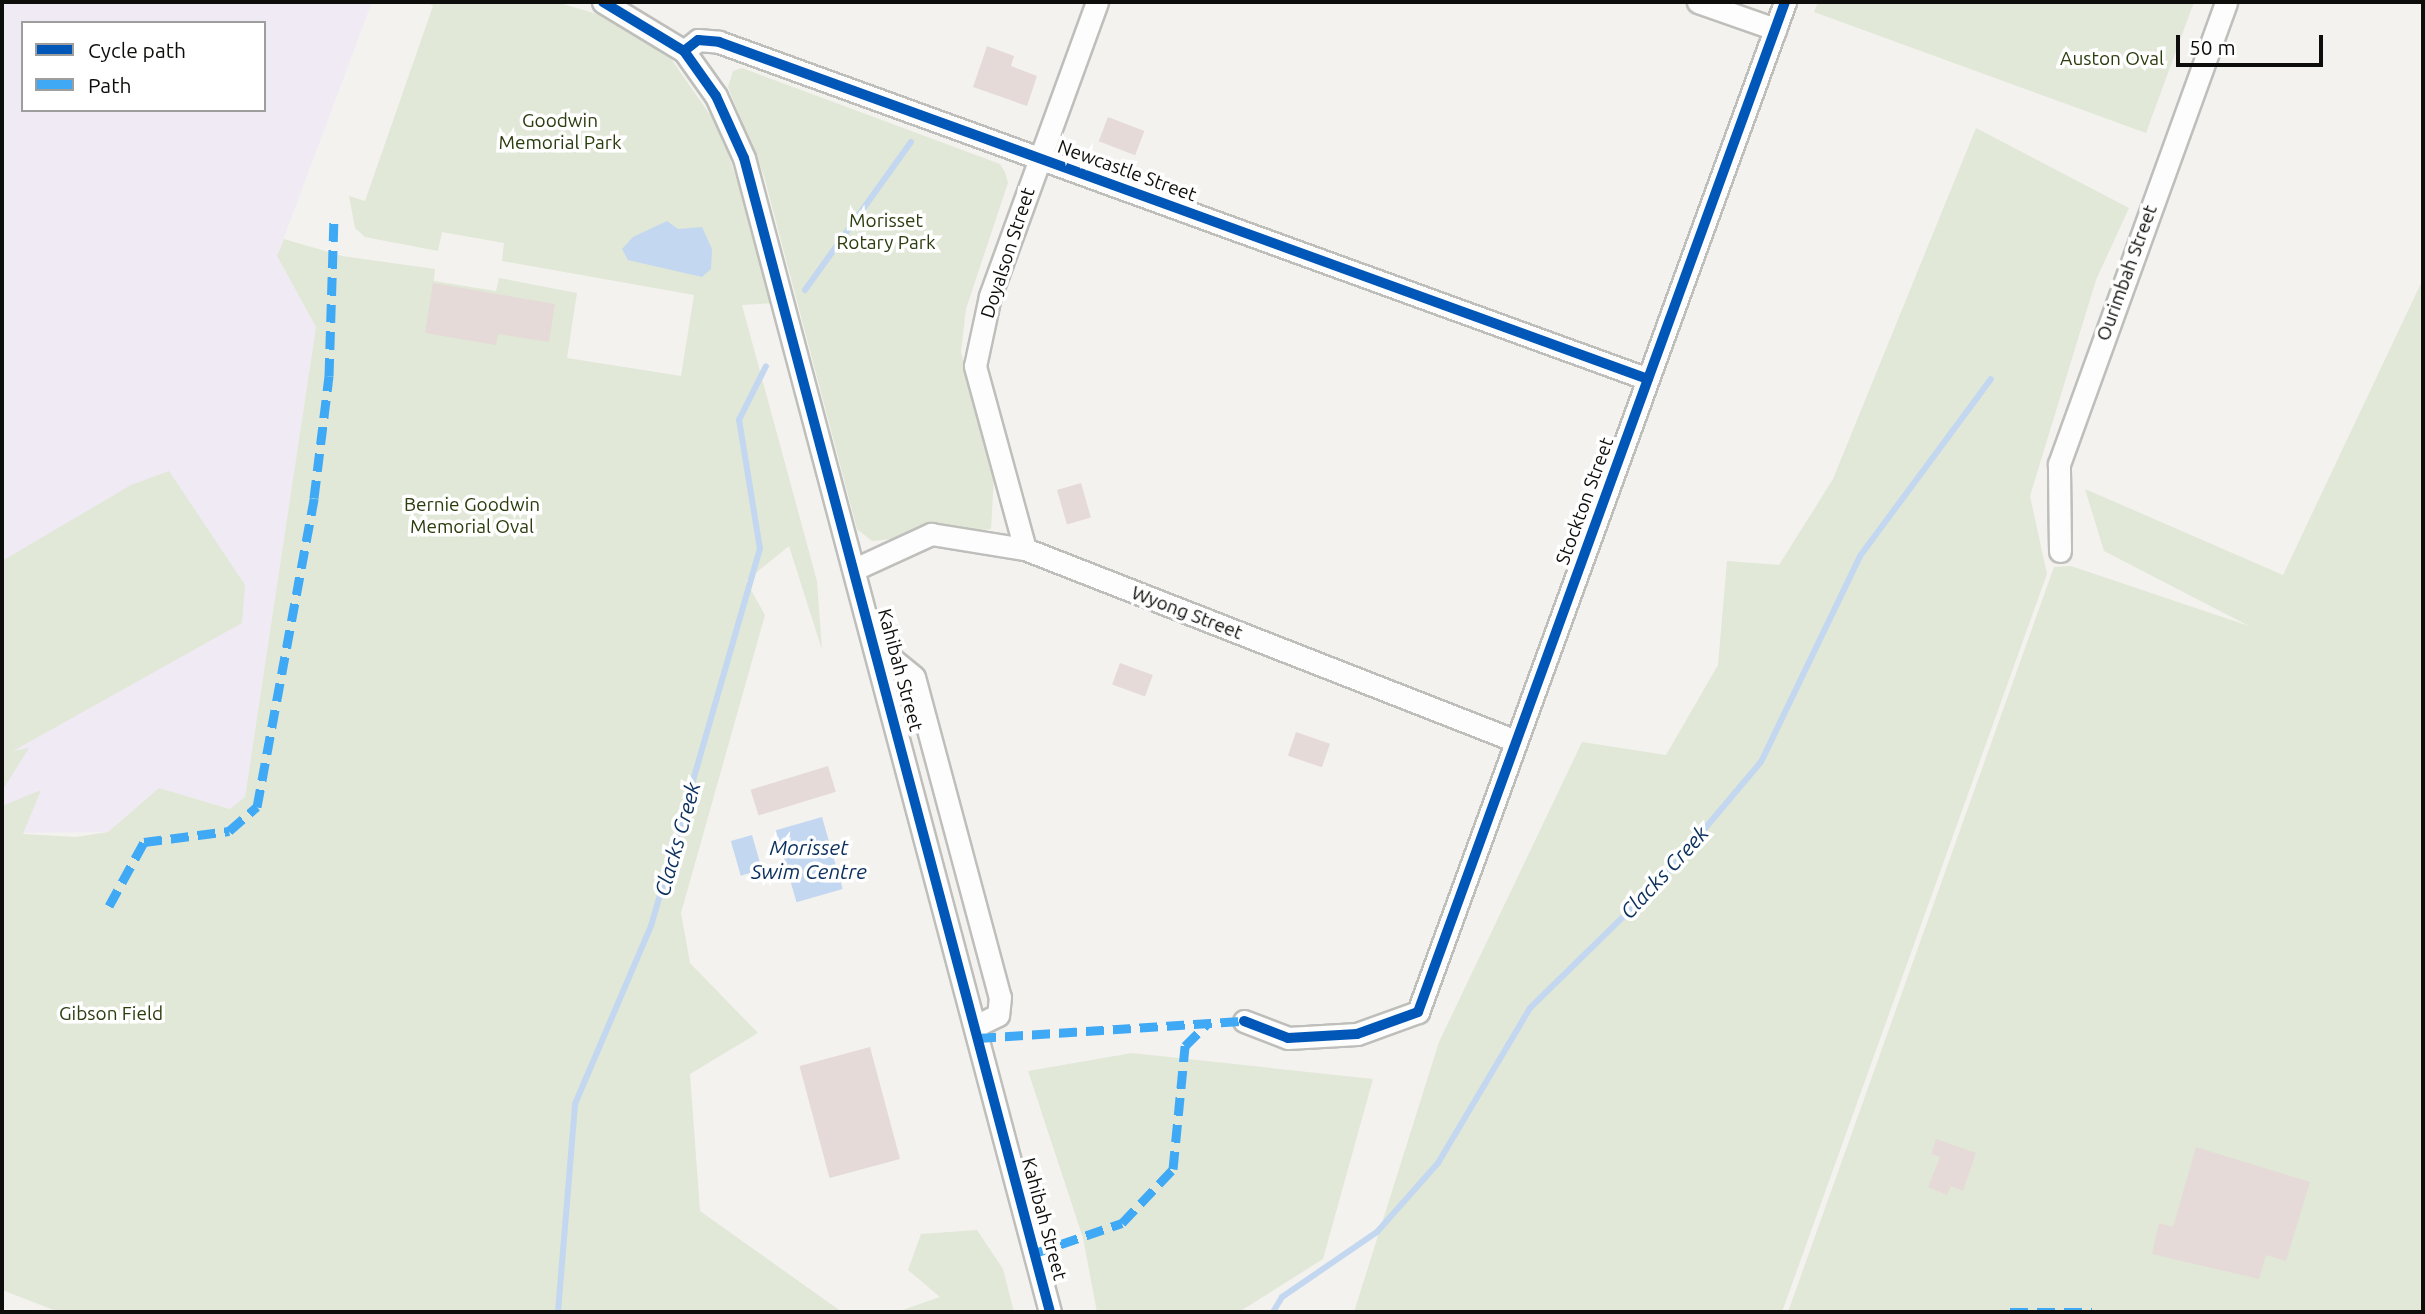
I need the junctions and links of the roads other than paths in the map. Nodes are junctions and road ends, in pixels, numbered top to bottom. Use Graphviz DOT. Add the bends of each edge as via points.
graph roads {
  1 [pos="603,2"];
  2 [pos="1097,2"];
  3 [pos="1699,2"];
  4 [pos="1785,2"];
  5 [pos="2226,2"];
  6 [pos="1775,29"];
  7 [pos="684,51"];
  8 [pos="1040,158"];
  9 [pos="1648,379"];
  10 [pos="1025,549"];
  11 [pos="2060,551"];
  12 [pos="855,569"];
  13 [pos="875,645"];
  14 [pos="1517,741"];
  15 [pos="1244,1021"];
  16 [pos="975,1026"];
  17 [pos="1050,1312"];
  1 -- 7 [label="street"];
  2 -- 8 [label="street, Doyalson Street"];
  3 -- 6 [label="street"];
  4 -- 6 [label="street, Stockton Street"];
  5 -- 11 [label="street, Ourimbah Street" via="2059,464"];
  6 -- 9 [label="street, Stockton Street"];
  7 -- 8 [label="street, Newcastle Street" via="698,40 719,43"];
  7 -- 12 [label="street, Kahibah Street" via="716,96 744,158"];
  8 -- 9 [label="street, Newcastle Street"];
  8 -- 10 [label="street, Doyalson Street" via="990,296 975,366"];
  9 -- 14 [label="street, Stockton Street"];
  10 -- 12 [label="street, Wyong Street" via="931,534"];
  10 -- 14 [label="street, Wyong Street"];
  12 -- 13 [label="street, Kahibah Street"];
  13 -- 16 [label="street, Kahibah Street"];
  13 -- 16 [label="street" via="914,677 1000,997 998,1015"];
  14 -- 15 [label="street, Stockton Street" via="1418,1012 1357,1034 1288,1038"];
  16 -- 17 [label="street, Kahibah Street"];
}
